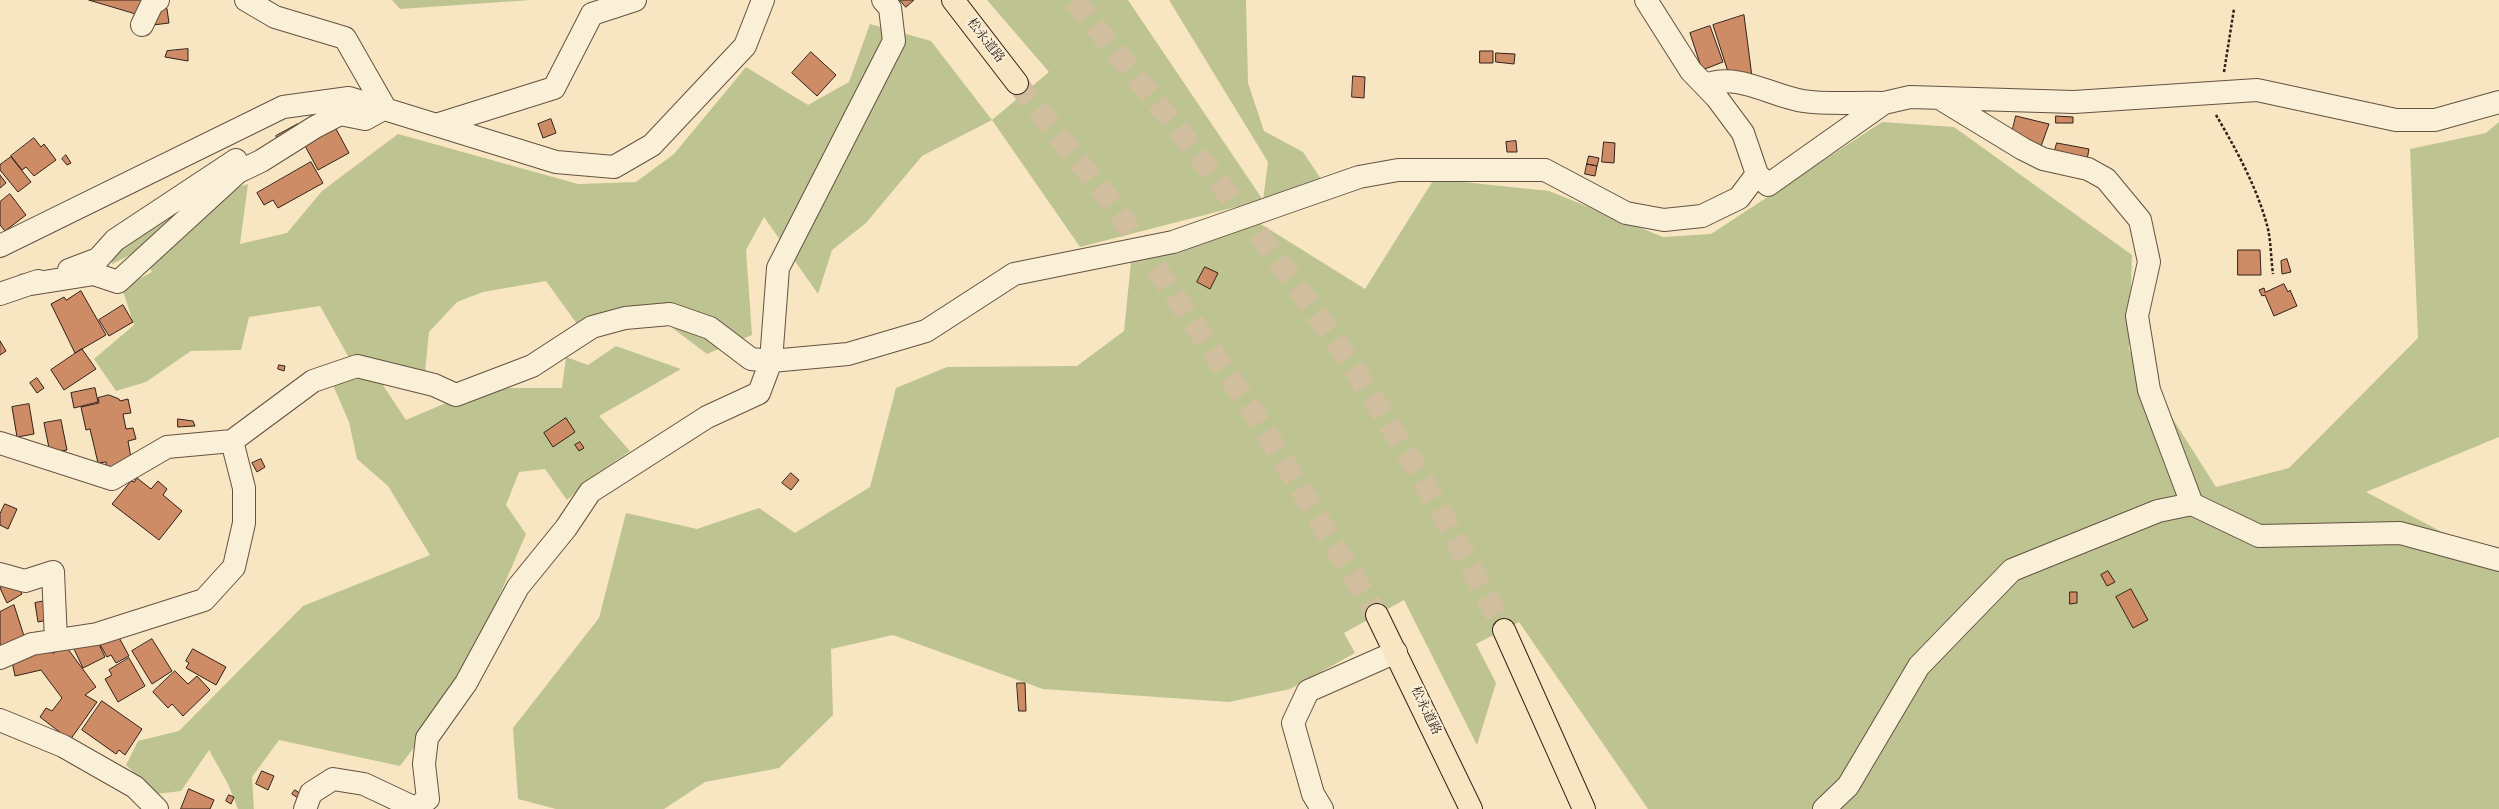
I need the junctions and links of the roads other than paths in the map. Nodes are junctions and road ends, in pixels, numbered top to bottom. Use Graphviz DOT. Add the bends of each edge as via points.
graph roads {
  1 [pos="158,0"];
  2 [pos="246,0"];
  3 [pos="635,0"];
  4 [pos="763,0"];
  5 [pos="883,0"];
  6 [pos="953,0"];
  7 [pos="1646,0"];
  8 [pos="142,25"];
  9 [pos="1017,83"];
  10 [pos="1705,86"];
  11 [pos="1940,98"];
  12 [pos="2499,102"];
  13 [pos="313,103"];
  14 [pos="1884,103"];
  15 [pos="385,108"];
  16 [pos="439,124"];
  17 [pos="1757,174"];
  18 [pos="32,230"];
  19 [pos="0,246"];
  20 [pos="0,262"];
  21 [pos="25,285"];
  22 [pos="0,294"];
  23 [pos="771,361"];
  24 [pos="232,441"];
  25 [pos="0,443"];
  26 [pos="2192,504"];
  27 [pos="2499,560"];
  28 [pos="0,574"];
  29 [pos="1377,615"];
  30 [pos="1504,630"];
  31 [pos="56,640"];
  32 [pos="1396,652"];
  33 [pos="0,658"];
  34 [pos="0,720"];
  35 [pos="157,809"];
  36 [pos="305,809"];
  37 [pos="1322,809"];
  38 [pos="1471,809"];
  39 [pos="1584,809"];
  40 [pos="1824,809"];
  1 -- 8 [label="street" via="152,4"];
  2 -- 15 [label="street" via="275,17 345,38"];
  3 -- 16 [label="street" via="592,14 554,88"];
  4 -- 16 [label="street" via="745,46 652,145 614,167 556,162"];
  5 -- 23 [label="street" via="890,8 894,41 778,268"];
  6 -- 9 [label="highway, 松永道路"];
  7 -- 10 [label="street" via="1691,71"];
  10 -- 14 [label="street" via="1716,81 1750,85 1803,101"];
  10 -- 17 [label="street" via="1744,133"];
  11 -- 12 [label="street" via="2074,102 2257,90 2396,120 2435,120"];
  11 -- 14 [label="street" via="1910,97"];
  11 -- 26 [label="street" via="2023,149 2044,159 2088,169 2106,179 2140,220 2149,262 2137,316 2149,390"];
  13 -- 15 [label="street" via="349,98"];
  13 -- 18 [label="street" via="283,106"];
  13 -- 21 [label="street" via="315,115 213,175 115,240 98,259"];
  14 -- 17 [label="street" via="1768,185"];
  15 -- 16 [label="street"];
  15 -- 21 [label="street" via="365,119 340,114 238,172 118,282 94,274"];
  17 -- 23 [label="street" via="1739,198 1702,216 1664,220 1626,213 1545,170 1398,170 1359,177 1173,242 1014,274 926,331 848,354"];
  18 -- 19 [label="street"];
  18 -- 20 [label="street" via="37,242"];
  21 -- 22 [label="street"];
  23 -- 24 [label="street" via="751,359 710,328 670,314 625,318 592,327 532,366 456,395 434,385 357,366 313,381"];
  23 -- 36 [label="street" via="759,393 707,417 590,492 566,528 518,587 466,683 427,738 424,764 428,799 415,808 364,784 333,780 311,792"];
  24 -- 25 [label="street" via="167,447 112,479"];
  24 -- 31 [label="street" via="244,488 244,523 234,567 204,600 97,634"];
  26 -- 27 [label="street" via="2259,536 2400,533"];
  26 -- 40 [label="street" via="2158,511 2012,570 1919,666 1848,786"];
  28 -- 31 [label="street" via="25,581 53,572"];
  29 -- 32 [label="highway, 松永道路"];
  30 -- 39 [label="highway"];
  31 -- 33 [label="street" via="32,644"];
  32 -- 37 [label="street" via="1308,691 1293,723 1313,794"];
  32 -- 38 [label="highway, 松永道路"];
  34 -- 35 [label="street" via="63,746 134,787"];
}
